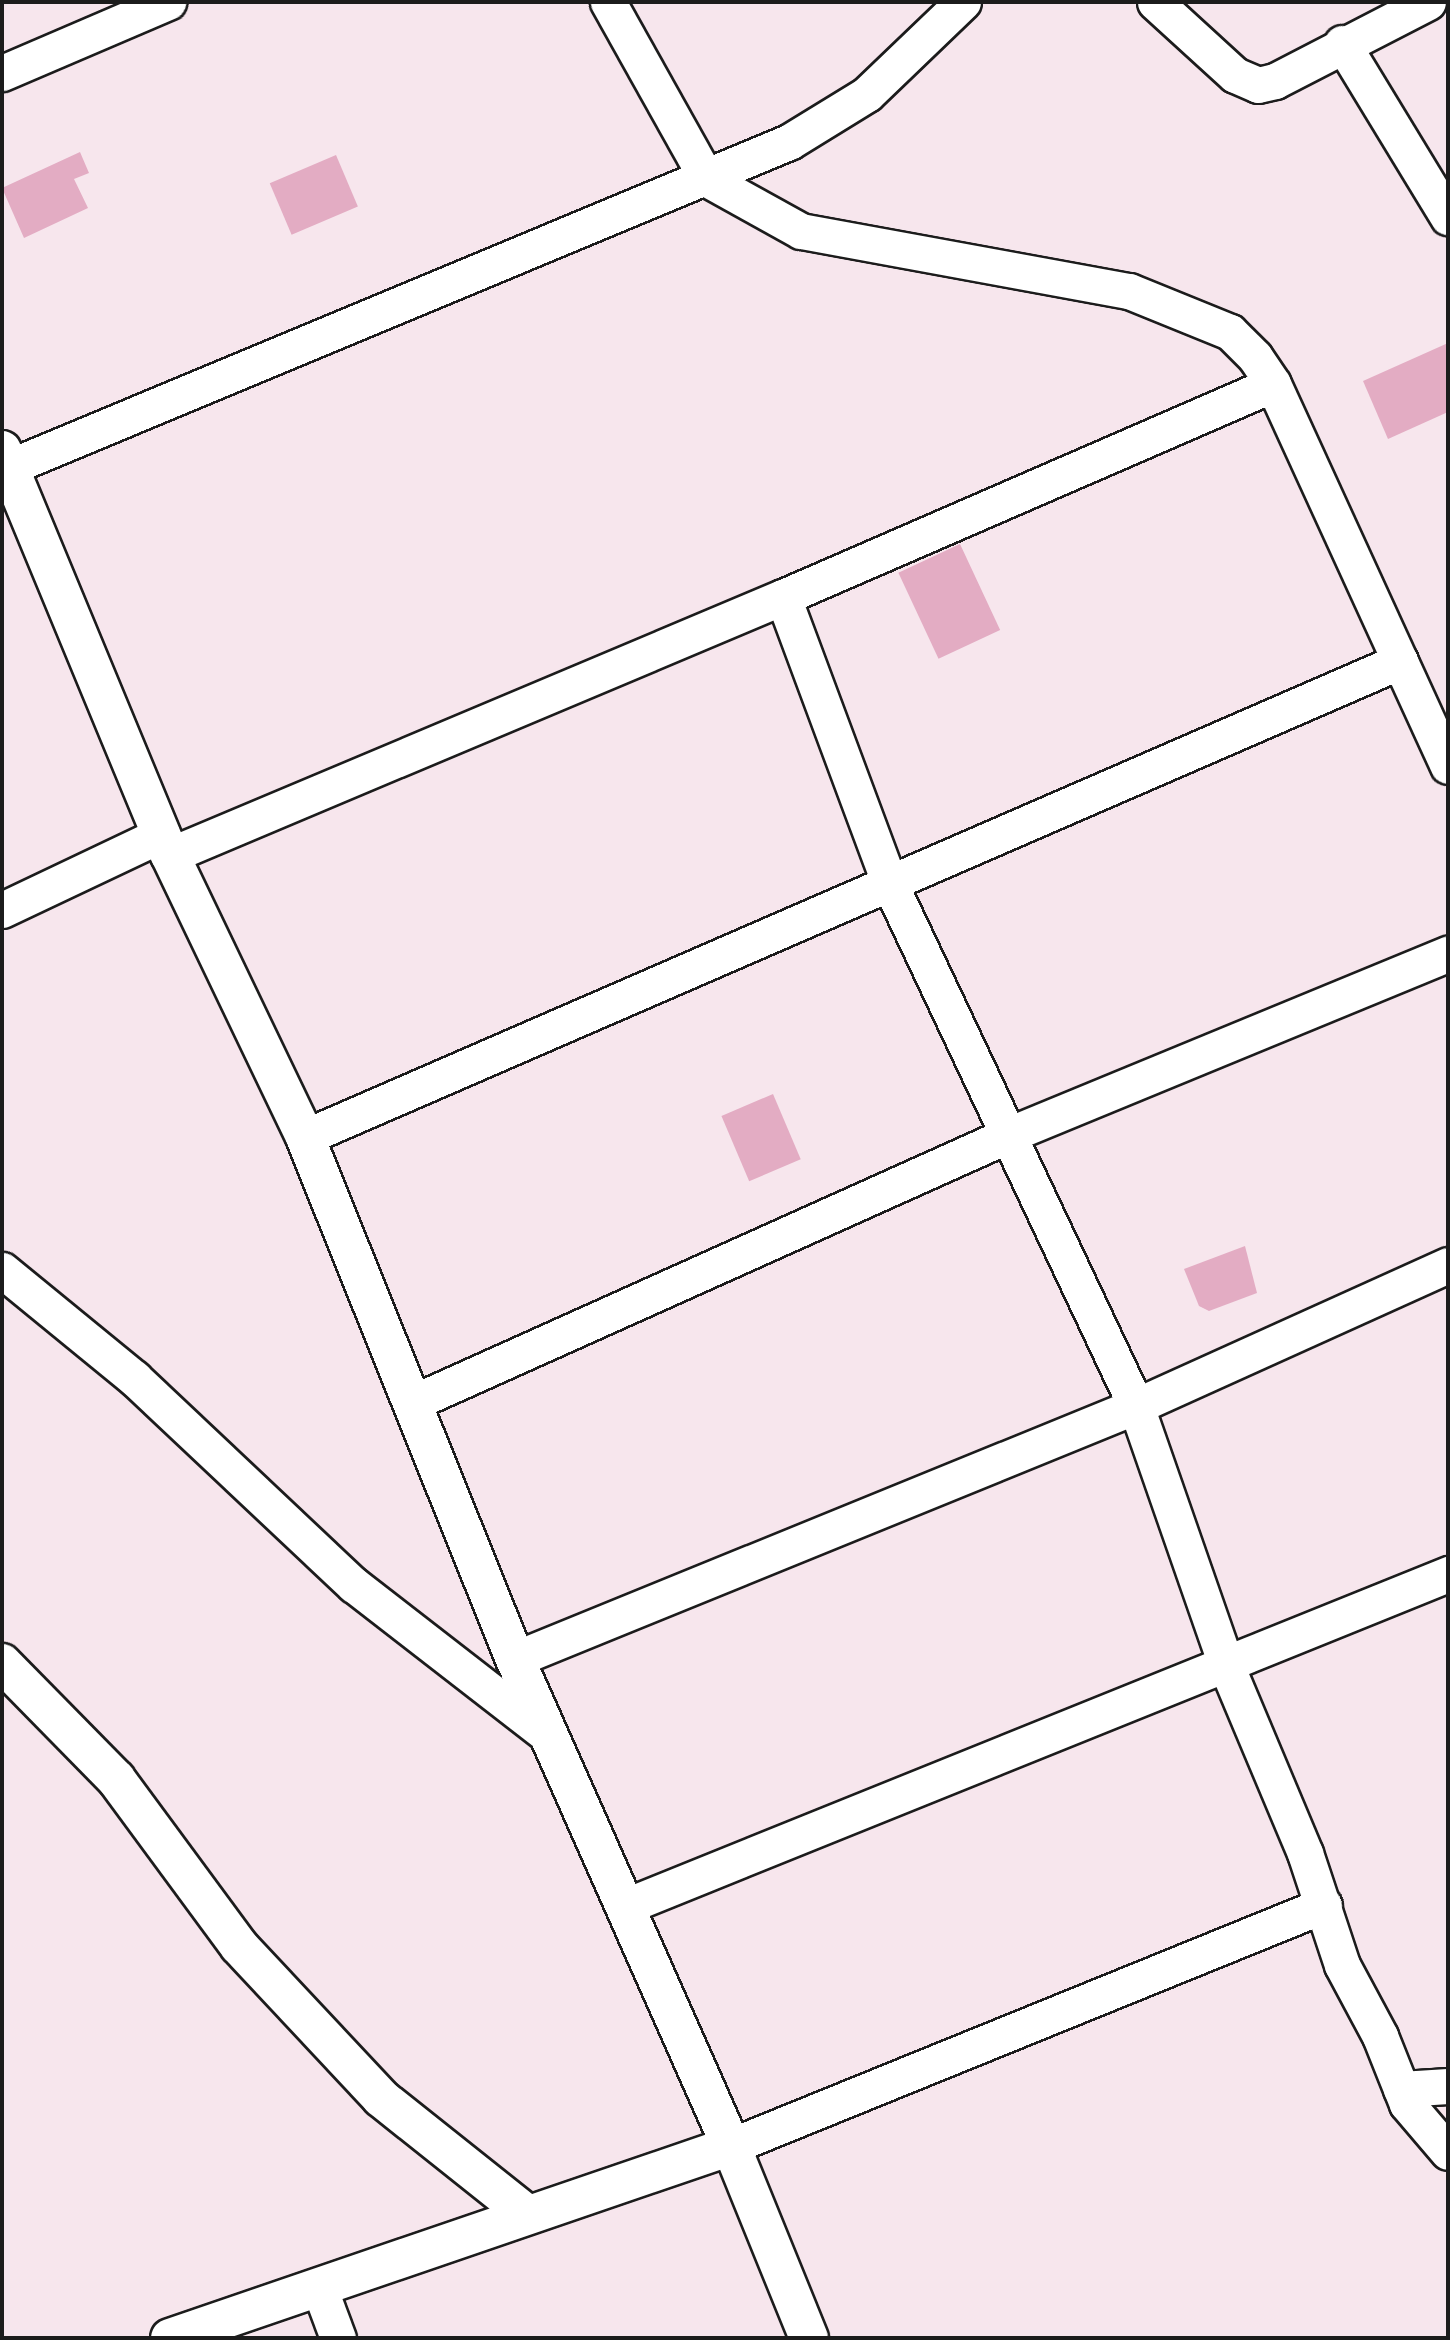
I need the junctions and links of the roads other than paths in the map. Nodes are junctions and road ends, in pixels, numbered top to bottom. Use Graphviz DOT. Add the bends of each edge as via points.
graph roads {
  1 [pos="168,2"];
  2 [pos="608,2"];
  3 [pos="962,2"];
  4 [pos="1155,2"];
  5 [pos="1428,2"];
  6 [pos="1342,43"];
  7 [pos="2,73"];
  8 [pos="707,180"];
  9 [pos="1448,216"];
  10 [pos="1273,384"];
  11 [pos="4,462"];
  12 [pos="783,597"];
  13 [pos="1400,661"];
  14 [pos="1448,766"];
  15 [pos="166,845"];
  16 [pos="889,882"];
  17 [pos="2,910"];
  18 [pos="1448,954"];
  19 [pos="1008,1135"];
  20 [pos="305,1137"];
  21 [pos="1448,1265"];
  22 [pos="2,1270"];
  23 [pos="414,1402"];
  24 [pos="1136,1406"];
  25 [pos="1448,1574"];
  26 [pos="515,1659"];
  27 [pos="2,1663"];
  28 [pos="1226,1665"];
  29 [pos="550,1737"];
  30 [pos="1324,1905"];
  31 [pos="626,1906"];
  32 [pos="1448,2086"];
  33 [pos="1401,2090"];
  34 [pos="731,2146"];
  35 [pos="1448,2152"];
  36 [pos="527,2214"];
  37 [pos="319,2287"];
  38 [pos="170,2338"];
  39 [pos="338,2338"];
  40 [pos="808,2338"];
  1 -- 7 [label="street"];
  2 -- 8 [label="street"];
  3 -- 8 [label="street" via="867,94 789,142"];
  4 -- 6 [label="street" via="1235,75 1258,85 1275,81"];
  5 -- 6 [label="street"];
  6 -- 9 [label="street"];
  8 -- 10 [label="street" via="801,231 921,250 1129,291 1154,300 1230,332"];
  8 -- 11 [label="street"];
  10 -- 12 [label="street"];
  10 -- 13 [label="street"];
  11 -- 15 [label="street"];
  12 -- 15 [label="street"];
  12 -- 16 [label="street"];
  13 -- 14 [label="street"];
  13 -- 16 [label="street"];
  15 -- 17 [label="street"];
  15 -- 20 [label="street"];
  16 -- 19 [label="street"];
  16 -- 20 [label="street"];
  18 -- 19 [label="street"];
  19 -- 23 [label="street"];
  19 -- 24 [label="street"];
  20 -- 23 [label="street"];
  21 -- 24 [label="street"];
  22 -- 29 [label="street" via="134,1378 354,1585"];
  23 -- 26 [label="street"];
  24 -- 26 [label="street"];
  24 -- 28 [label="street"];
  25 -- 28 [label="street"];
  26 -- 29 [label="street"];
  27 -- 36 [label="street" via="116,1779 239,1946 381,2098"];
  28 -- 30 [label="street"];
  28 -- 31 [label="street"];
  29 -- 31 [label="street"];
  30 -- 33 [label="street" via="1342,1965 1380,2036"];
  30 -- 34 [label="street"];
  31 -- 34 [label="street"];
  32 -- 33 [label="street"];
  33 -- 35 [label="street" via="1407,2104"];
  34 -- 36 [label="street"];
  34 -- 40 [label="street"];
  36 -- 37 [label="street"];
  37 -- 38 [label="street"];
  37 -- 39 [label="street"];
}
